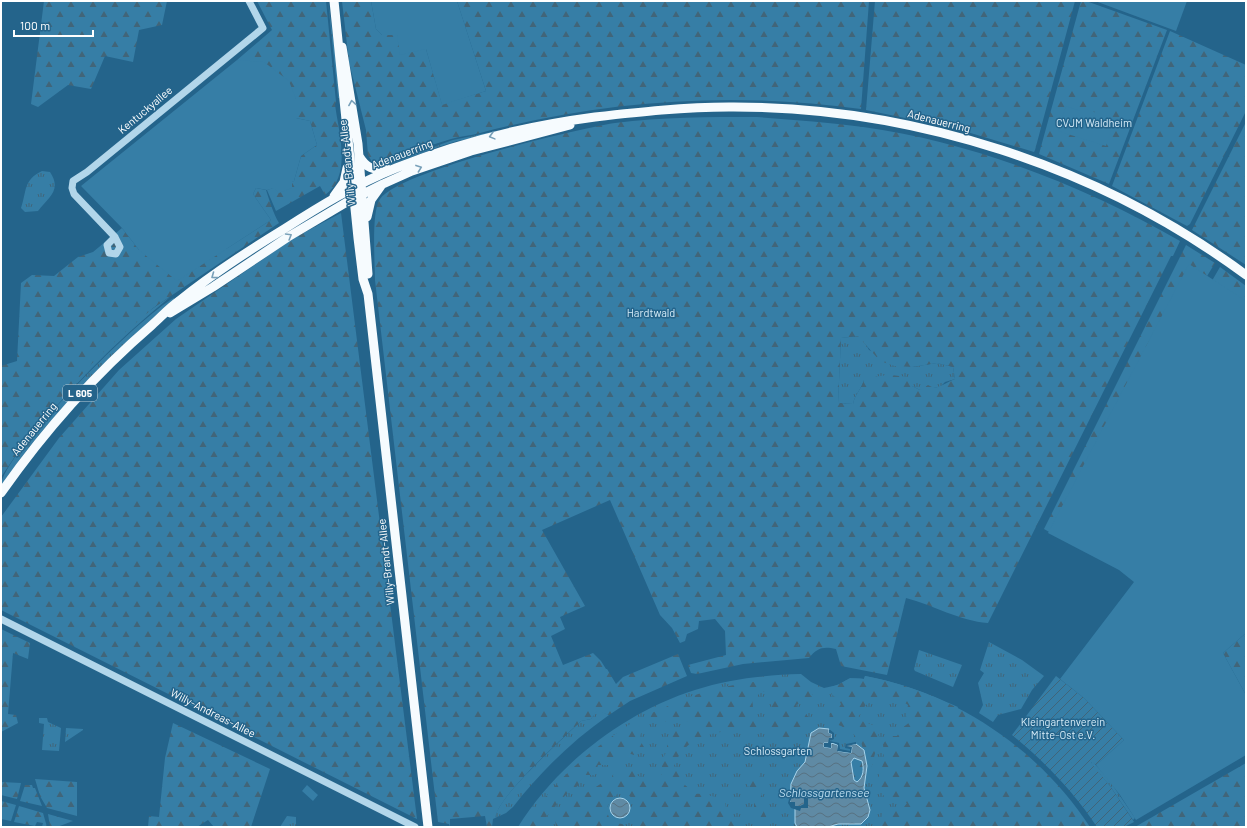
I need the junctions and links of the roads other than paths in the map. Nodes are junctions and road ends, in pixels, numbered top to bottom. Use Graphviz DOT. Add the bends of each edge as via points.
graph roads {
  1 [pos="249,1"];
  2 [pos="334,1"];
  3 [pos="337,32"];
  4 [pos="596,117"];
  5 [pos="359,156"];
  6 [pos="349,160"];
  7 [pos="394,168"];
  8 [pos="362,183"];
  9 [pos="383,184"];
  10 [pos="352,188"];
  11 [pos="362,194"];
  12 [pos="353,198"];
  13 [pos="331,200"];
  14 [pos="365,226"];
  15 [pos="115,237"];
  16 [pos="1246,275"];
  17 [pos="368,294"];
  18 [pos="160,318"];
  19 [pos="1,493"];
  20 [pos="1,619"];
  21 [pos="415,827"];
  22 [pos="428,827"];
  1 -- 15 [label="street, Kentuckyallee" via="263,28 73,181 74,194"];
  2 -- 3 [label="main road, Willy-Brandt-Allee"];
  5 -- 3 [label="main road, Willy-Brandt-Allee, one-way" via="346,66"];
  3 -- 6 [label="main road, Willy-Brandt-Allee"];
  4 -- 7 [label="main road, Adenauerring, one-way" via="561,121 507,133 460,145"];
  9 -- 4 [label="main road, Adenauerring, one-way" via="465,153"];
  4 -- 16 [label="main road, Adenauerring" via="674,109 765,107 853,116 952,136 1033,161 1098,188 1162,221"];
  5 -- 7 [label="main road" via="366,166 374,169"];
  5 -- 8 [label="main road, Willy-Brandt-Allee"];
  6 -- 10 [label="main road, Willy-Brandt-Allee"];
  6 -- 13 [label="main road" via="344,182"];
  7 -- 8 [label="main road, Adenauerring"];
  8 -- 10 [label="main road, Adenauerring"];
  8 -- 11 [label="main road, Willy-Brandt-Allee"];
  9 -- 11 [label="main road, Adenauerring"];
  9 -- 14 [label="main road" via="372,200"];
  10 -- 12 [label="main road, Willy-Brandt-Allee"];
  10 -- 13 [label="main road, Adenauerring / L 605"];
  11 -- 12 [label="main road, Adenauerring / L 605"];
  11 -- 14 [label="main road, Willy-Brandt-Allee"];
  12 -- 17 [label="main road, Willy-Brandt-Allee" via="363,280"];
  18 -- 12 [label="main road, Adenauerring / L 605, one-way"];
  13 -- 18 [label="main road, Adenauerring / L 605, one-way" via="249,251 178,301"];
  14 -- 17 [label="main road, Willy-Brandt-Allee"];
  17 -- 22 [label="main road, Willy-Brandt-Allee"];
  18 -- 19 [label="main road, Adenauerring / L 605" via="124,349 74,399 35,445"];
  20 -- 21 [label="street, Willy-Andreas-Allee"];
}
